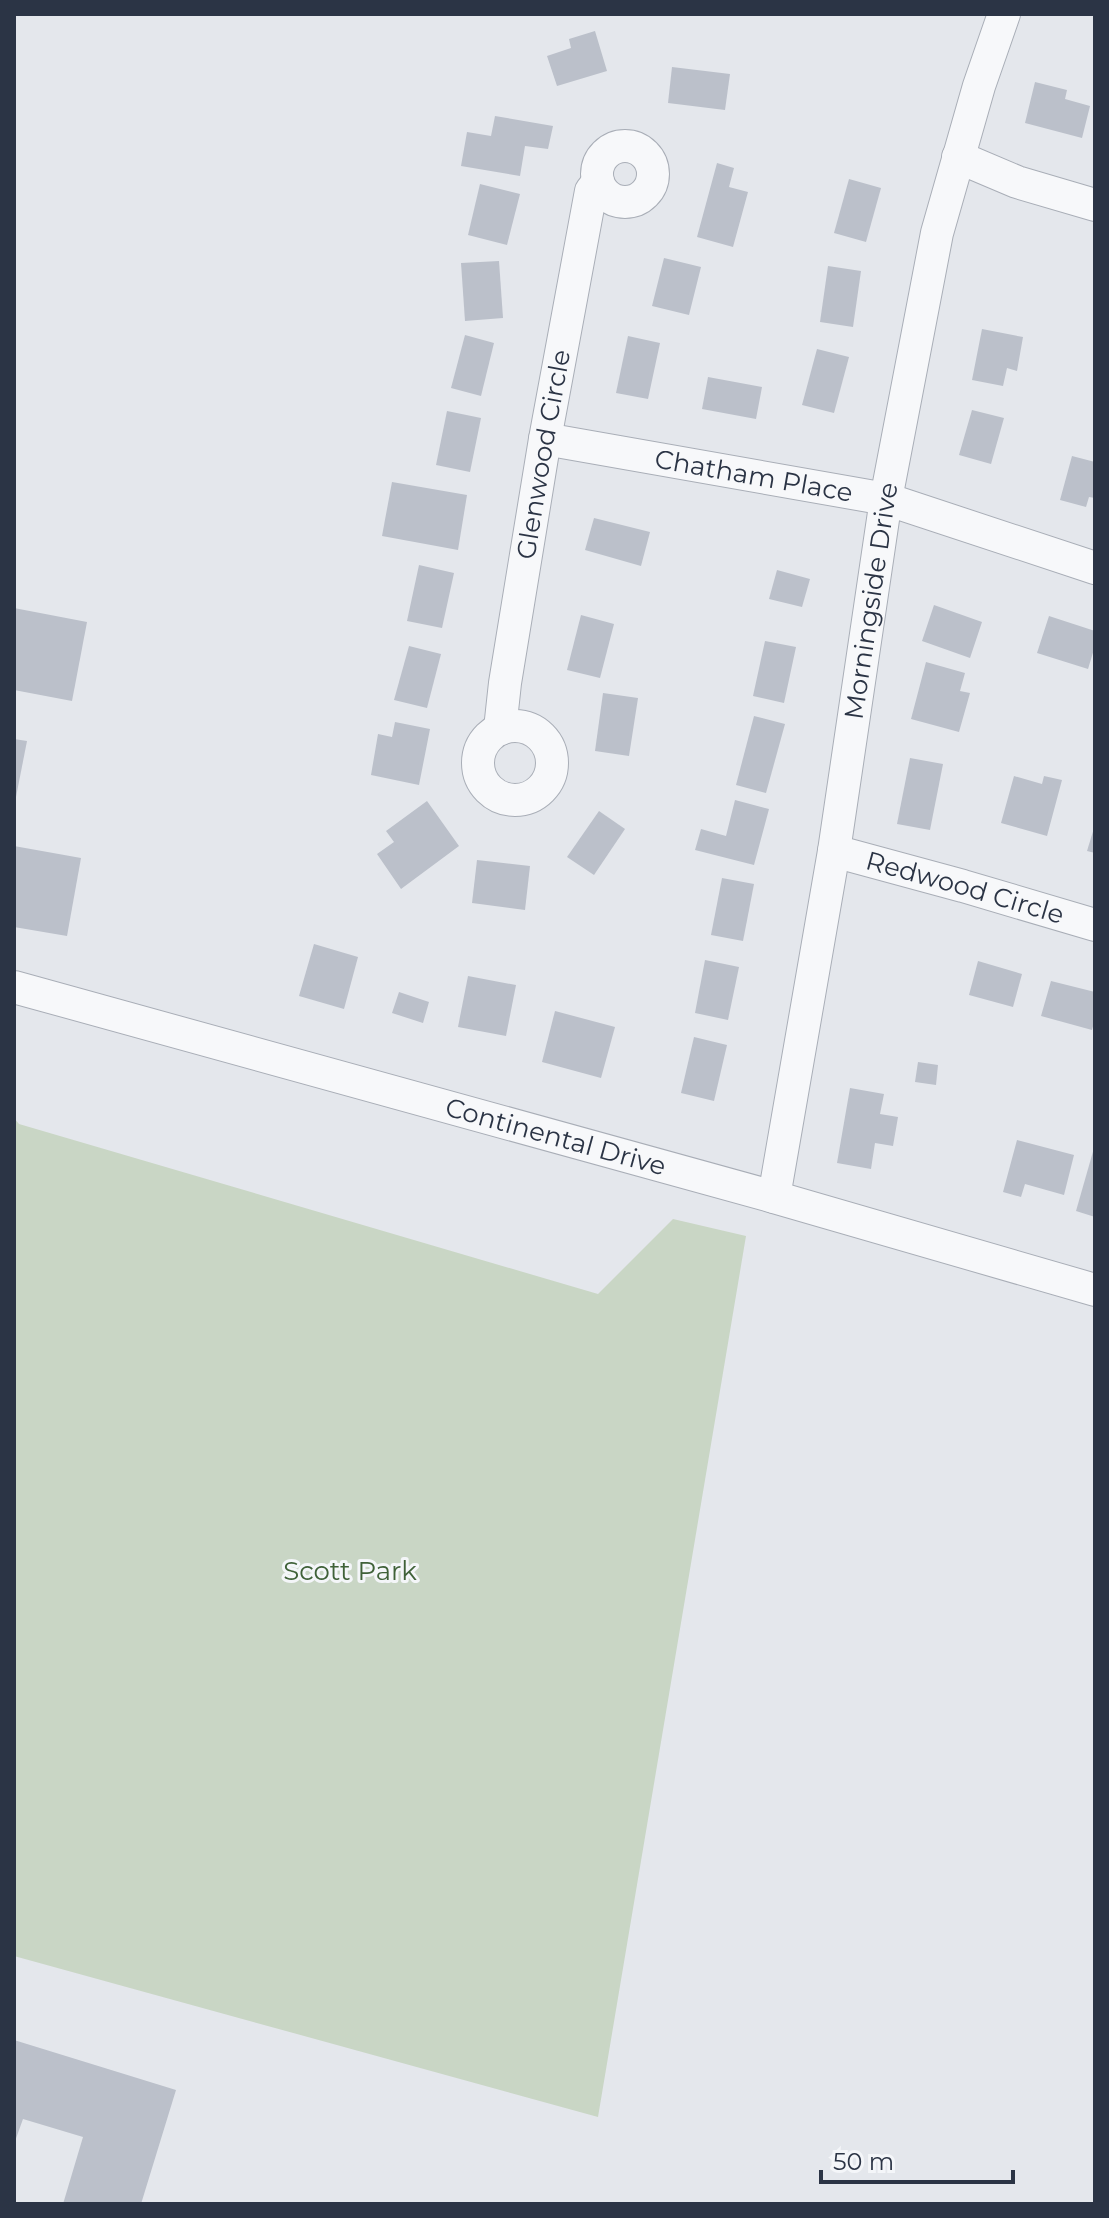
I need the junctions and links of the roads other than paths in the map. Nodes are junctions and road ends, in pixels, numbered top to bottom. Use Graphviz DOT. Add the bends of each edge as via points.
graph roads {
  1 [pos="1004,14"];
  2 [pos="958,157"];
  3 [pos="598,182"];
  4 [pos="1095,205"];
  5 [pos="545,439"];
  6 [pos="886,499"];
  7 [pos="1095,568"];
  8 [pos="500,729"];
  9 [pos="834,851"];
  10 [pos="1095,925"];
  11 [pos="14,987"];
  12 [pos="774,1197"];
  13 [pos="1095,1290"];
  1 -- 2 [label="street, Morningside Drive"];
  2 -- 4 [label="street" via="1017,182"];
  2 -- 6 [label="street, Morningside Drive" via="937,233"];
  3 -- 5 [label="street, Glenwood Circle" via="591,191"];
  5 -- 6 [label="street, Chatham Place"];
  5 -- 8 [label="street, Glenwood Circle"];
  6 -- 7 [label="street, Chatham Place"];
  6 -- 9 [label="street, Morningside Drive"];
  9 -- 10 [label="street, Redwood Circle"];
  9 -- 12 [label="street, Morningside Drive"];
  11 -- 12 [label="street, Continental Drive"];
  12 -- 13 [label="street, Continental Drive"];
}
